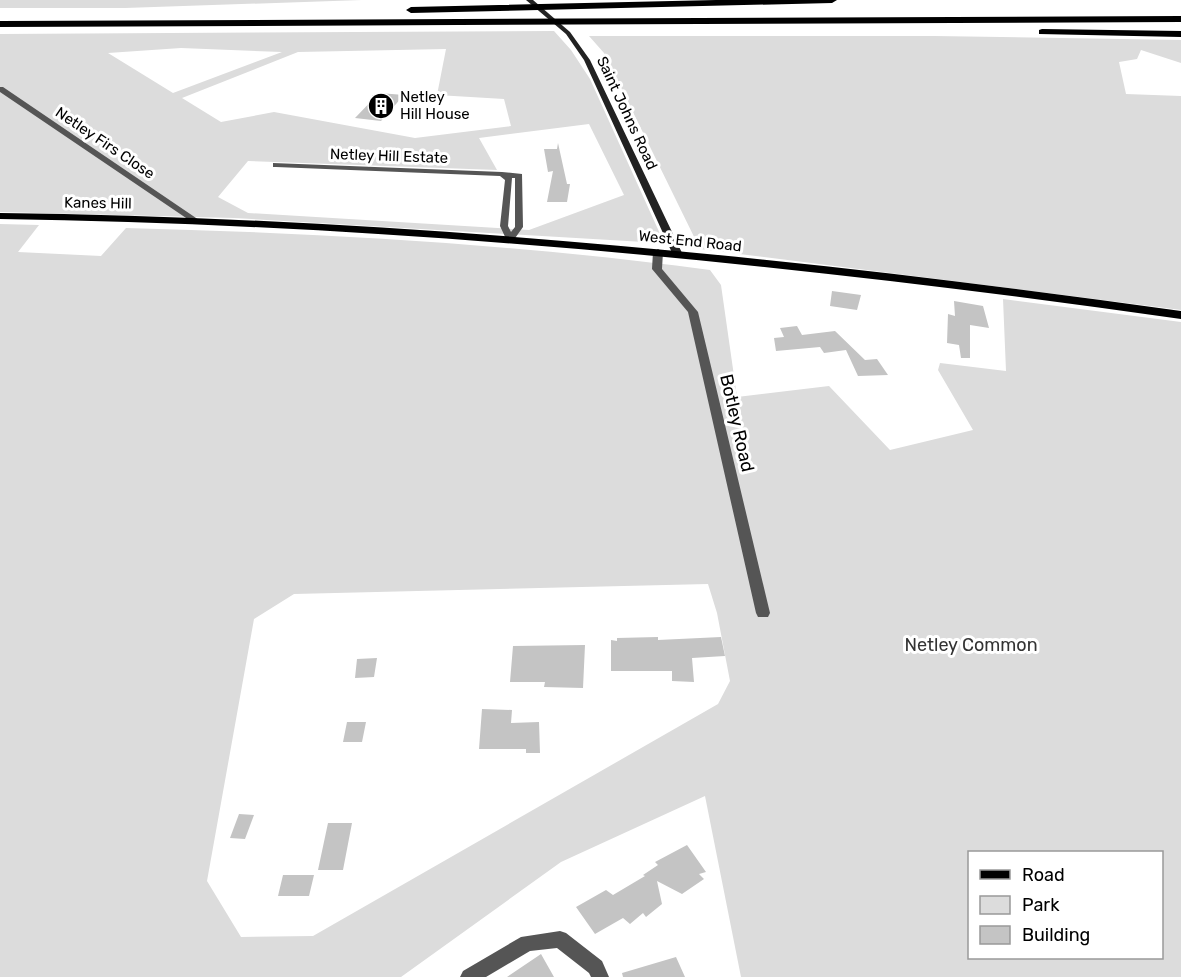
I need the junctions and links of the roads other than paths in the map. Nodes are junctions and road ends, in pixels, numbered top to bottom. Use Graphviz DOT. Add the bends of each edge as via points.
graph roads {
  1 [pos="529,0"];
  2 [pos="832,0"];
  3 [pos="396,11"];
  4 [pos="349,12"];
  5 [pos="361,12"];
  6 [pos="1181,12"];
  7 [pos="0,14"];
  8 [pos="1181,19"];
  9 [pos="400,22"];
  10 [pos="0,24"];
  11 [pos="979,31"];
  12 [pos="1027,32"];
  13 [pos="1181,34"];
  14 [pos="0,89"];
  15 [pos="276,165"];
  16 [pos="502,174"];
  17 [pos="0,216"];
  18 [pos="195,220"];
  19 [pos="510,238"];
  20 [pos="658,252"];
  21 [pos="678,255"];
  22 [pos="1181,315"];
  23 [pos="763,613"];
  24 [pos="470,977"];
  25 [pos="600,977"];
  1 -- 21 [label="main road, Saint Johns Road" via="568,33 595,73"];
  2 -- 3 [label="highway"];
  4 -- 5 [label="highway"];
  4 -- 6 [label="highway"];
  4 -- 7 [label="highway"];
  8 -- 9 [label="highway"];
  9 -- 10 [label="highway"];
  9 -- 11 [label="highway"];
  12 -- 13 [label="highway"];
  14 -- 18 [label="street, Netley Firs Close"];
  15 -- 16 [label="street, Netley Hill Estate"];
  16 -- 19 [label="street" via="509,179 504,226"];
  16 -- 19 [label="street" via="519,176 519,226"];
  17 -- 18 [label="main road, Kanes Hill"];
  18 -- 19 [label="main road, West End Road"];
  19 -- 20 [label="main road, West End Road"];
  20 -- 21 [label="main road, West End Road"];
  20 -- 23 [label="street, Botley Road" via="657,269 693,312"];
  21 -- 22 [label="main road, West End Road" via="980,288"];
  24 -- 25 [label="street" via="527,943 560,939 596,967"];
}
